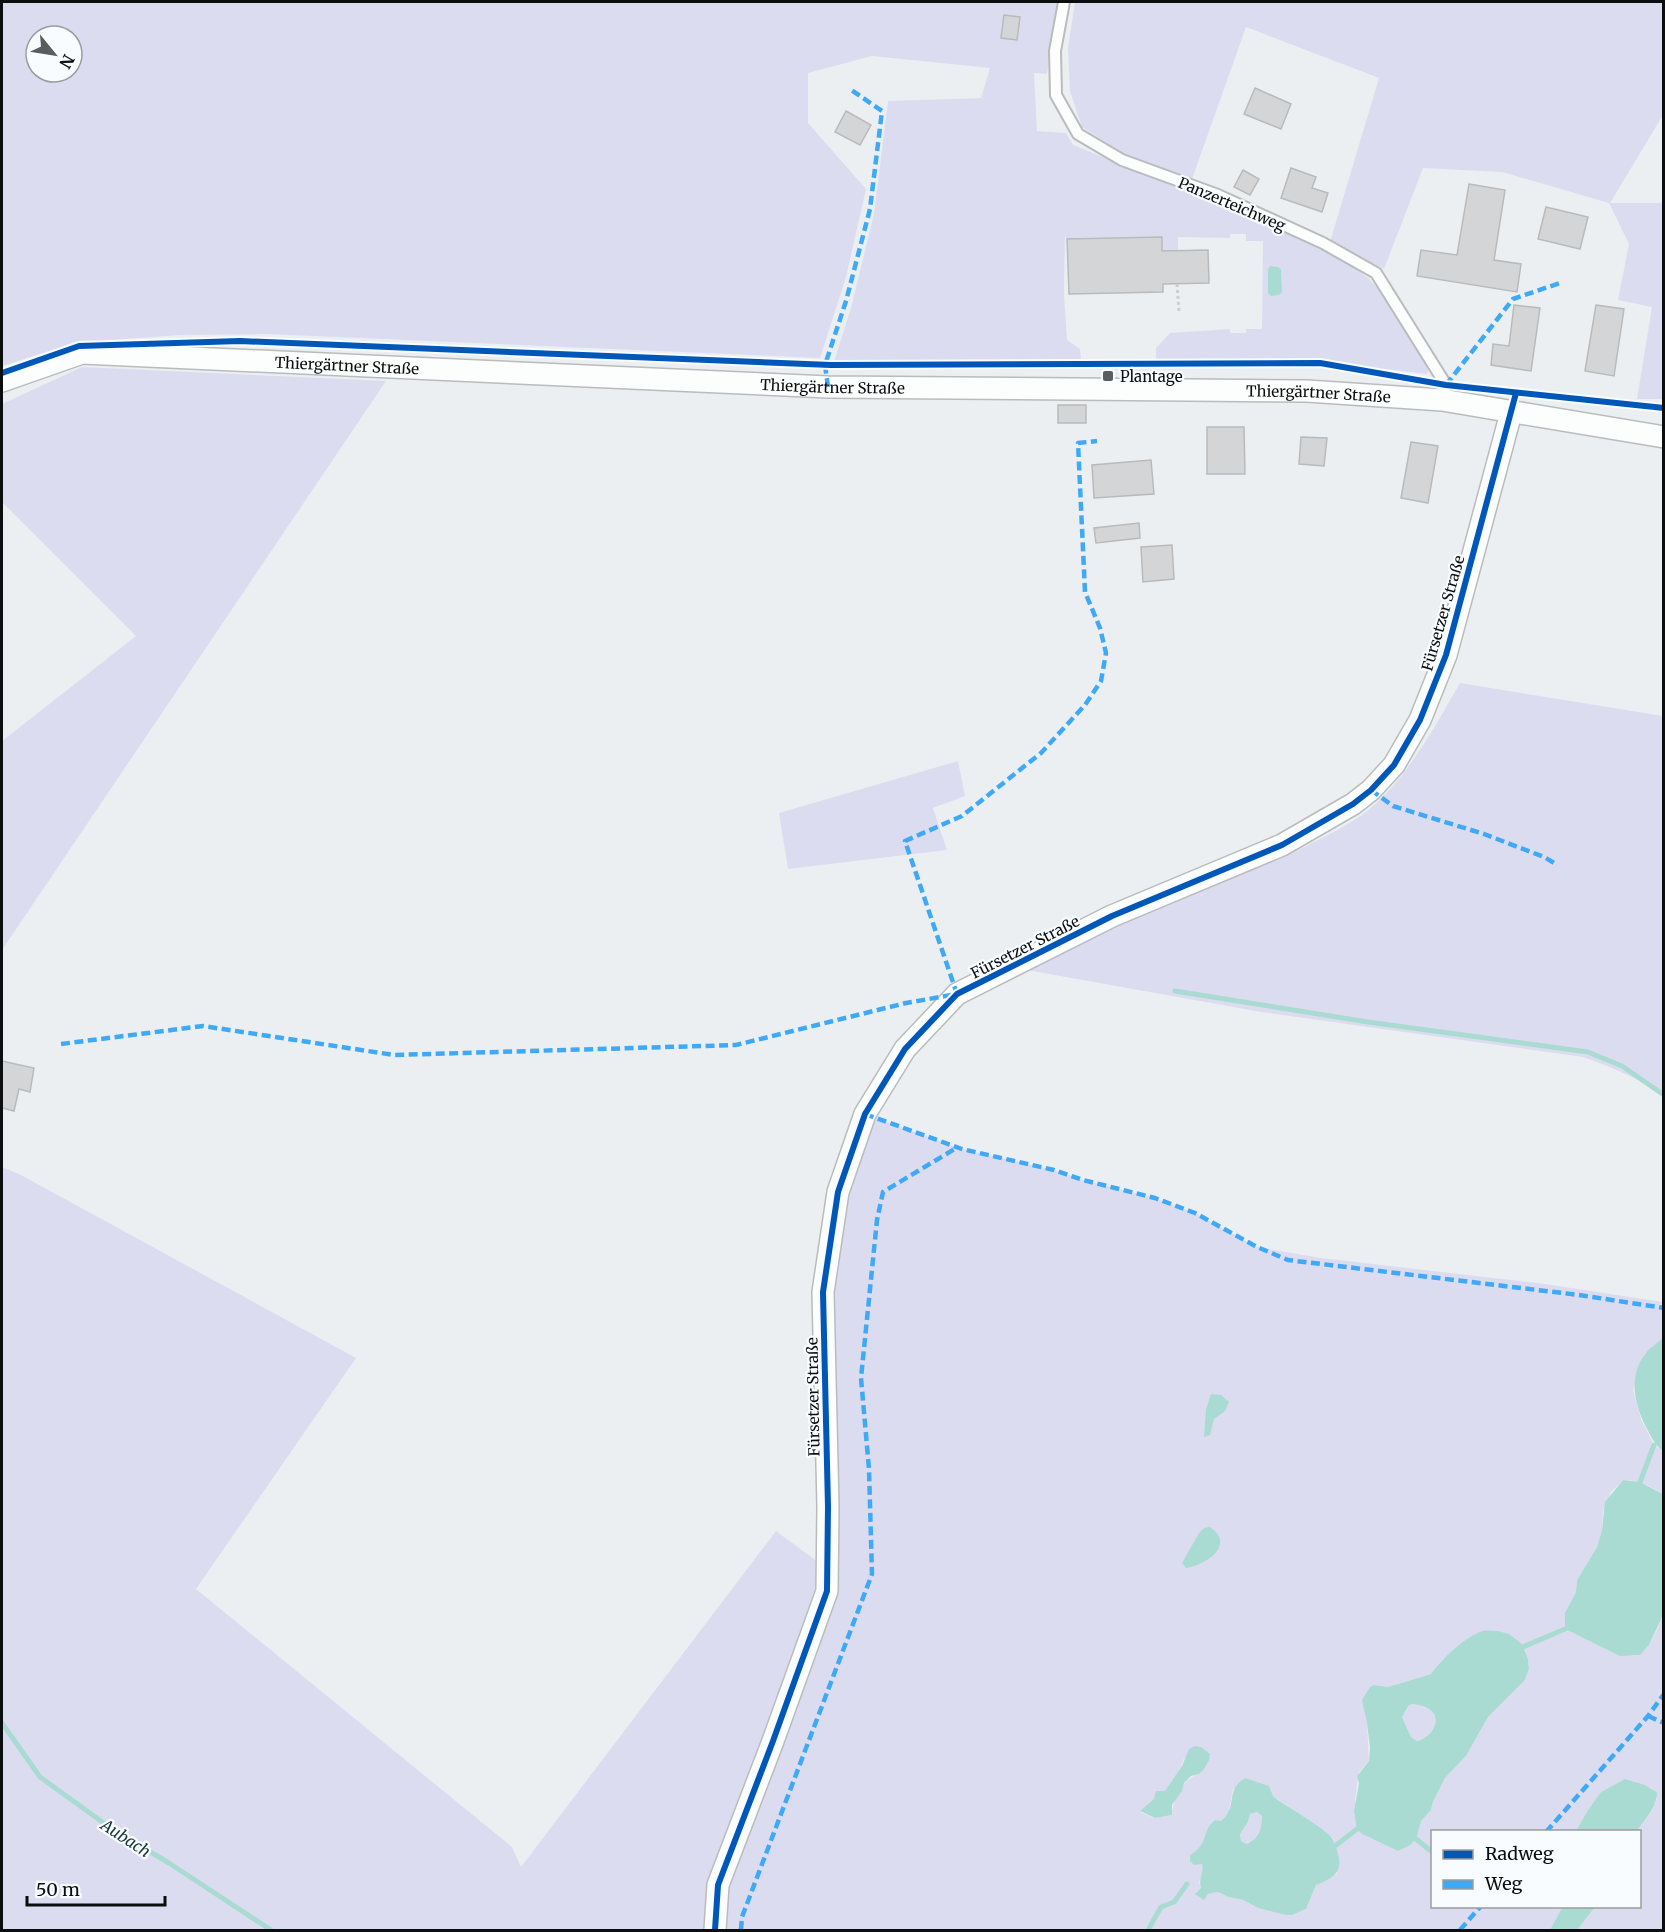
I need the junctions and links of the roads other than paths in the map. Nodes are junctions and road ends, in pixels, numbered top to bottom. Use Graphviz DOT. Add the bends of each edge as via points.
graph roads {
  1 [pos="1064,2"];
  2 [pos="2,381"];
  3 [pos="1442,400"];
  4 [pos="1510,412"];
  5 [pos="1664,437"];
  6 [pos="715,1930"];
  1 -- 3 [label="lane, Panzerteichweg" via="1055,51 1056,95 1078,134 1122,160 1218,195 1323,243 1376,273 1446,385"];
  2 -- 3 [label="street, Thiergärtner Straße" via="82,353 828,387 1307,391"];
  3 -- 4 [label="street, Thiergärtner Straße"];
  4 -- 5 [label="street, Thiergärtner Straße"];
  4 -- 6 [label="street, Fürsetzer Straße" via="1446,655 1420,720 1394,765 1353,804 1282,845 1112,916 957,994 904,1049 865,1114 838,1192 823,1292 826,1591 718,1886"];
}
